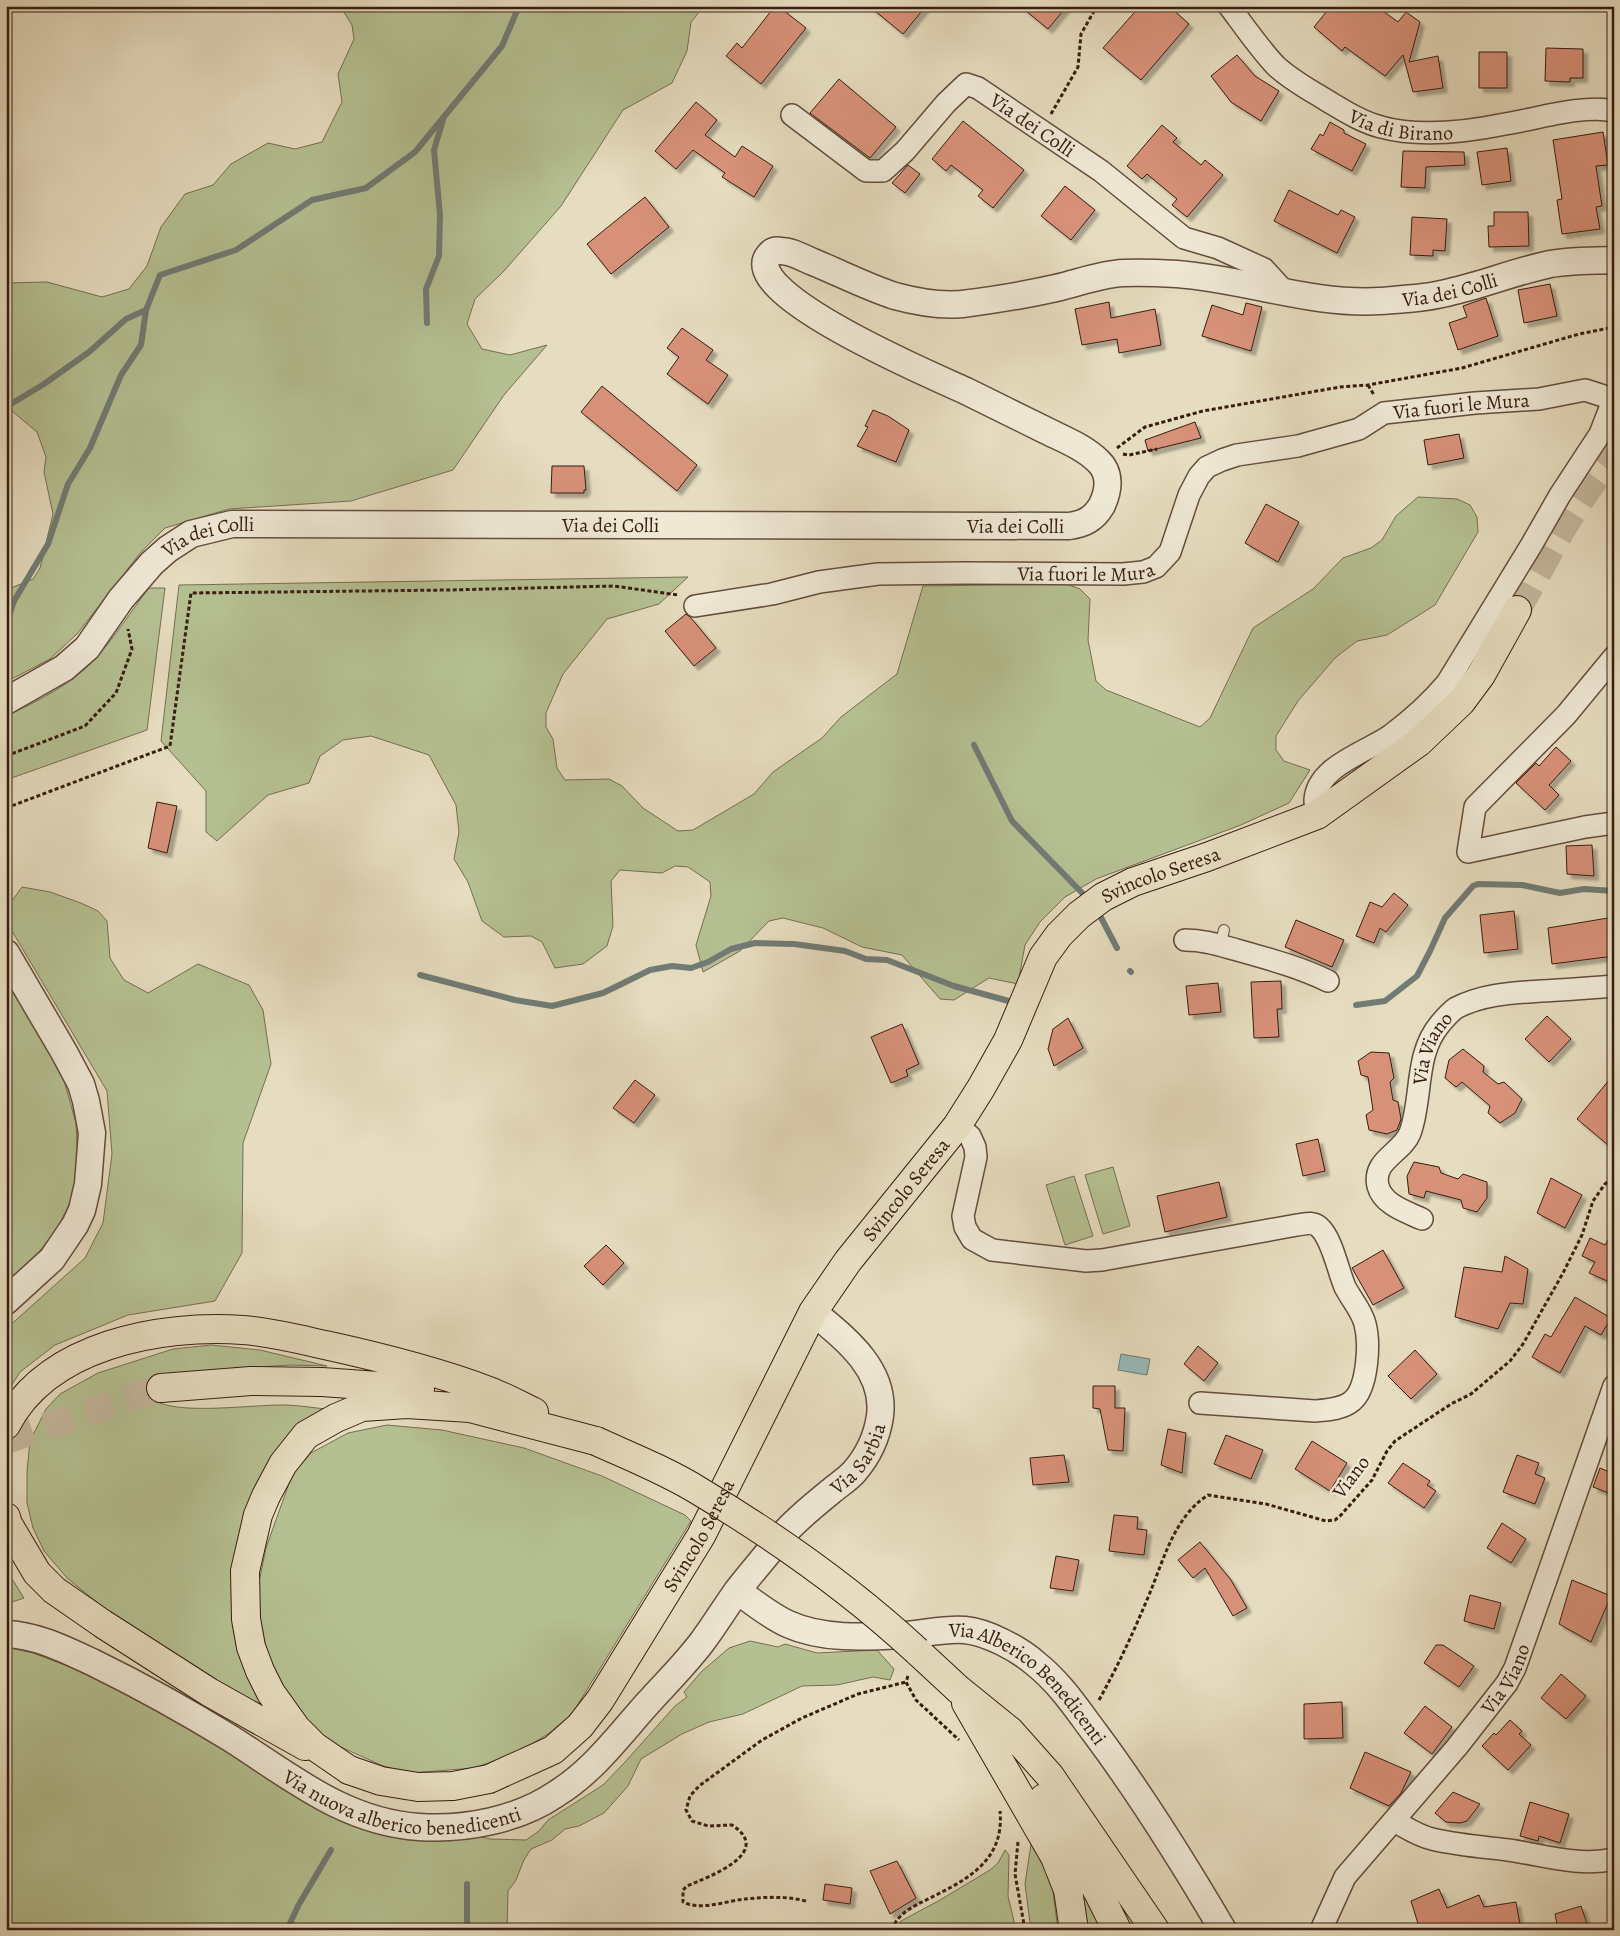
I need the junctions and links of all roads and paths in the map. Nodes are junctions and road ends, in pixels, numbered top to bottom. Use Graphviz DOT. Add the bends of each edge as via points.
graph roads {
  1 [pos="1097,6"];
  2 [pos="1229,6"];
  3 [pos="1614,111"];
  4 [pos="792,115"];
  5 [pos="1041,131"];
  6 [pos="1614,260"];
  7 [pos="1286,292"];
  8 [pos="1614,326"];
  9 [pos="1614,398"];
  10 [pos="1157,449"];
  11 [pos="1109,457"];
  12 [pos="122,599"];
  13 [pos="688,601"];
  14 [pos="1517,610"];
  15 [pos="1614,657"];
  16 [pos="6,701"];
  17 [pos="6,756"];
  18 [pos="6,808"];
  19 [pos="1317,815"];
  20 [pos="1614,823"];
  21 [pos="1185,940"];
  22 [pos="6,953"];
  23 [pos="1328,982"];
  24 [pos="1614,986"];
  25 [pos="958,1126"];
  26 [pos="1614,1177"];
  27 [pos="1422,1219"];
  28 [pos="6,1301"];
  29 [pos="813,1312"];
  30 [pos="1614,1386"];
  31 [pos="161,1388"];
  32 [pos="1200,1403"];
  33 [pos="6,1425"];
  34 [pos="596,1441"];
  35 [pos="6,1517"];
  36 [pos="738,1591"];
  37 [pos="6,1634"];
  38 [pos="913,1662"];
  39 [pos="906,1682"];
  40 [pos="958,1689"];
  41 [pos="1099,1700"];
  42 [pos="963,1744"];
  43 [pos="349,1770"];
  44 [pos="1000,1810"];
  45 [pos="1394,1821"];
  46 [pos="1020,1836"];
  47 [pos="1614,1859"];
  48 [pos="806,1901"];
  49 [pos="1149,1922"];
  50 [pos="892,1930"];
  51 [pos="1025,1930"];
  52 [pos="1074,1930"];
  53 [pos="1117,1930"];
  54 [pos="1223,1930"];
  55 [pos="1321,1930"];
  1 -- 5 [label="path" via="1081,34 1078,68"];
  2 -- 3 [label="street, Via di Birano" via="1275,64 1294,81 1380,127 1410,132 1450,132 1577,111"];
  4 -- 5 [label="street, Via dei Colli" via="866,171 883,170 891,164 966,84 978,88"];
  5 -- 7 [label="street, Via dei Colli" via="1100,171 1184,238 1218,248 1264,269"];
  6 -- 7 [label="street, Via dei Colli" via="1550,264 1422,298 1318,299"];
  7 -- 11 [label="street, Via dei Colli" via="1178,274 1120,273 1024,295 952,305 931,304 889,294 786,251 776,250 766,260 766,272 782,291 833,326 1080,448"];
  8 -- 11 [label="path" via="1462,368 1203,411 1146,427"];
  9 -- 13 [label="street, Via fuori le Mura" via="1585,390 1539,399 1384,413 1360,430 1222,460 1207,467 1199,476 1189,495 1170,552 1156,567 1143,572 878,574 819,582 772,594"];
  9 -- 19 [label="street, Via fuori le Mura" via="1600,434 1447,683 1431,701 1391,734 1331,770 1317,792"];
  10 -- 11 [label="path"];
  11 -- 12 [label="street, Via dei Colli" via="1105,470 1108,478 1106,495 1100,508 1086,522 1069,526 232,524 191,534 168,548"];
  12 -- 16 [label="street, Via dei Colli" via="87,648 64,668"];
  12 -- 17 [label="path" via="132,649 116,693 85,726"];
  13 -- 18 [label="path" via="614,586 191,593 170,746"];
  14 -- 19 [label="main road, Svincolo Seresa" via="1481,675 1461,702 1419,742"];
  15 -- 20 [label="street" via="1566,715 1475,808 1468,852"];
  19 -- 25 [label="main road, Svincolo Seresa" via="1133,882 1103,897 1078,915 1043,956 1008,1040"];
  21 -- 23 [label="street" via="1224,938"];
  22 -- 28 [label="street" via="81,1084 92,1133 88,1184 75,1225 52,1259"];
  24 -- 27 [label="street, Via Viano" via="1497,994 1456,1009 1438,1027 1422,1061 1409,1134 1383,1162 1378,1175 1382,1194 1393,1206"];
  25 -- 29 [label="main road, Svincolo Seresa" via="848,1261"];
  25 -- 32 [label="street" via="970,1136 976,1158 963,1216 965,1227 972,1238 992,1250 1086,1261 1297,1225 1313,1223 1320,1227 1345,1287 1365,1323 1367,1368 1361,1388 1352,1401 1334,1409 1315,1411"];
  26 -- 41 [label="path, Viano" via="1594,1201 1563,1273 1510,1361 1471,1394 1395,1441 1372,1480 1335,1520 1326,1521 1266,1504 1208,1494 1194,1504 1162,1559 1149,1595"];
  29 -- 36 [label="street, Via Sarbia" via="870,1368 881,1399 878,1429 869,1453 853,1473 802,1514"];
  29 -- 43 [label="main road, Svincolo Seresa" via="700,1536 600,1700 580,1726 553,1750 489,1780 418,1787 381,1781"];
  30 -- 45 [label="street, Via Viano" via="1508,1683"];
  31 -- 34 [label="main road" via="251,1381 419,1389 490,1402"];
  33 -- 34 [label="main road" via="12,1413 41,1380 61,1367 112,1344 188,1330 244,1330 271,1333 404,1364 490,1392"];
  34 -- 38 [label="main road, bridge" via="698,1490 818,1569 891,1627"];
  34 -- 43 [label="main road" via="470,1408 407,1404 362,1407 306,1435 283,1464 258,1515 245,1571 246,1619 251,1647 271,1693 296,1728"];
  35 -- 43 [label="main road" via="37,1573 54,1590 209,1692"];
  36 -- 37 [label="street, Via nuova alberico benedicenti" via="701,1644 582,1776 553,1797 519,1812 487,1822 450,1827 418,1827 384,1821 344,1808 311,1792 230,1739 116,1674 66,1650 27,1636"];
  36 -- 54 [label="street, Via Alberico Benedicenti" via="788,1624 825,1634 879,1636 965,1630 1000,1642 1036,1663 1064,1692 1128,1777"];
  38 -- 39 [label="path"];
  38 -- 40 [label="main road"];
  39 -- 42 [label="path" via="916,1700"];
  39 -- 48 [label="path" via="858,1694 802,1718 762,1740 690,1796 686,1810 692,1821 708,1826 732,1825 743,1835 746,1851 720,1872 687,1886 683,1890 683,1902 701,1906 787,1897"];
  40 -- 49 [label="main road" via="1010,1731 1050,1776"];
  40 -- 52 [label="main road" via="1056,1857 1068,1890"];
  40 -- 53 [label="main road" via="1044,1798"];
  44 -- 50 [label="path" via="999,1840 982,1867 907,1911"];
  45 -- 47 [label="street" via="1432,1839 1559,1860"];
  45 -- 55 [label="street, Via Viano" via="1345,1877"];
  46 -- 51 [label="path" via="1015,1874"];
}
